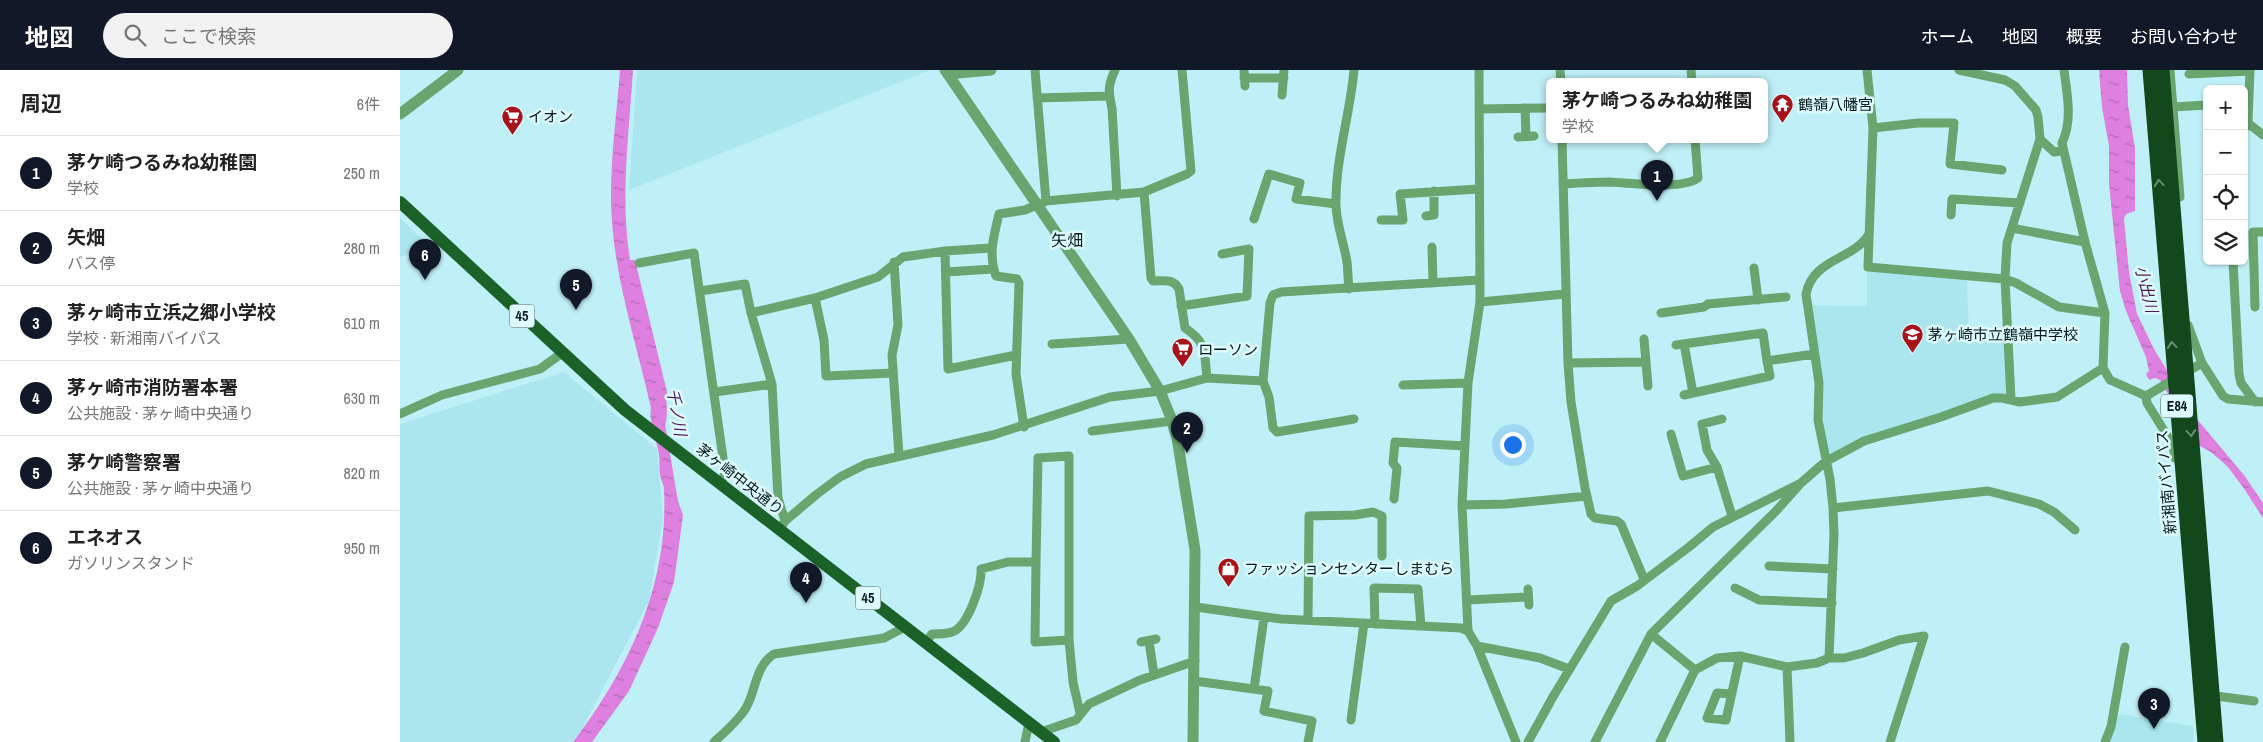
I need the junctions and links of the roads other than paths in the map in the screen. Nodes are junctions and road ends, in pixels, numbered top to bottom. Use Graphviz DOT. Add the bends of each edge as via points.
graph roads {
  1 [pos="458,70"];
  2 [pos="990,70"];
  3 [pos="1035,70"];
  4 [pos="1115,70"];
  5 [pos="1182,70"];
  6 [pos="1354,70"];
  7 [pos="1479,70"];
  8 [pos="1867,70"];
  9 [pos="1958,70"];
  10 [pos="2007,70"];
  11 [pos="2064,70"];
  12 [pos="2150,70"];
  13 [pos="2162,70"];
  14 [pos="2170,70"];
  15 [pos="2250,71"];
  16 [pos="947,72"];
  17 [pos="1284,74"];
  18 [pos="2189,74"];
  19 [pos="1244,78"];
  20 [pos="2004,80"];
  21 [pos="2248,87"];
  22 [pos="1282,95"];
  23 [pos="1109,96"];
  24 [pos="1037,98"];
  25 [pos="2203,105"];
  26 [pos="2173,107"];
  27 [pos="1525,108"];
  28 [pos="1546,108"];
  29 [pos="1480,109"];
  30 [pos="400,114"];
  31 [pos="2248,127"];
  32 [pos="1873,128"];
  33 [pos="2263,135"];
  34 [pos="1526,136"];
  35 [pos="2040,139"];
  36 [pos="1562,143"];
  37 [pos="1696,143"];
  38 [pos="2063,151"];
  39 [pos="2002,170"];
  40 [pos="1563,184"];
  41 [pos="1478,189"];
  42 [pos="1434,191"];
  43 [pos="1144,192"];
  44 [pos="1117,196"];
  45 [pos="400,202"];
  46 [pos="1041,202"];
  47 [pos="1336,204"];
  48 [pos="2020,204"];
  49 [pos="1951,215"];
  50 [pos="1426,216"];
  51 [pos="1254,219"];
  52 [pos="1381,220"];
  53 [pos="2012,228"];
  54 [pos="2263,232"];
  55 [pos="1869,234"];
  56 [pos="2085,242"];
  57 [pos="1432,247"];
  58 [pos="991,248"];
  59 [pos="945,251"];
  60 [pos="1222,254"];
  61 [pos="894,262"];
  62 [pos="639,263"];
  63 [pos="2233,265"];
  64 [pos="993,268"];
  65 [pos="1754,268"];
  66 [pos="2259,268"];
  67 [pos="946,272"];
  68 [pos="1479,280"];
  69 [pos="2005,280"];
  70 [pos="1433,283"];
  71 [pos="1349,289"];
  72 [pos="700,290"];
  73 [pos="1565,294"];
  74 [pos="1786,297"];
  75 [pos="815,298"];
  76 [pos="1758,300"];
  77 [pos="1480,302"];
  78 [pos="1181,306"];
  79 [pos="2256,307"];
  80 [pos="751,313"];
  81 [pos="1661,313"];
  82 [pos="2105,313"];
  83 [pos="1129,339"];
  84 [pos="1644,339"];
  85 [pos="1052,344"];
  86 [pos="562,353"];
  87 [pos="1814,354"];
  88 [pos="1016,355"];
  89 [pos="1767,361"];
  90 [pos="1646,362"];
  91 [pos="1568,363"];
  92 [pos="2198,364"];
  93 [pos="2103,368"];
  94 [pos="893,373"];
  95 [pos="1207,378"];
  96 [pos="1262,381"];
  97 [pos="1468,383"];
  98 [pos="772,384"];
  99 [pos="1403,385"];
  100 [pos="1648,386"];
  101 [pos="1160,391"];
  102 [pos="715,392"];
  103 [pos="2150,394"];
  104 [pos="2011,400"];
  105 [pos="2259,402"];
  106 [pos="400,414"];
  107 [pos="1354,419"];
  108 [pos="1722,419"];
  109 [pos="1172,421"];
  110 [pos="1024,426"];
  111 [pos="1092,431"];
  112 [pos="1671,434"];
  113 [pos="1465,446"];
  114 [pos="899,456"];
  115 [pos="1825,462"];
  116 [pos="2176,465"];
  117 [pos="1717,467"];
  118 [pos="1801,483"];
  119 [pos="721,486"];
  120 [pos="1587,496"];
  121 [pos="1394,499"];
  122 [pos="1462,505"];
  123 [pos="1833,508"];
  124 [pos="1732,516"];
  125 [pos="782,525"];
  126 [pos="2075,530"];
  127 [pos="1382,556"];
  128 [pos="1036,562"];
  129 [pos="1769,566"];
  130 [pos="1833,569"];
  131 [pos="1644,579"];
  132 [pos="1735,588"];
  133 [pos="1528,597"];
  134 [pos="1468,600"];
  135 [pos="1832,603"];
  136 [pos="1196,607"];
  137 [pos="1264,617"];
  138 [pos="1308,620"];
  139 [pos="1364,623"];
  140 [pos="1375,624"];
  141 [pos="1421,626"];
  142 [pos="905,627"];
  143 [pos="1468,630"];
  144 [pos="1651,634"];
  145 [pos="1069,640"];
  146 [pos="1149,641"];
  147 [pos="926,642"];
  148 [pos="1477,646"];
  149 [pos="2125,647"];
  150 [pos="1740,656"];
  151 [pos="1829,658"];
  152 [pos="1195,661"];
  153 [pos="1787,667"];
  154 [pos="1570,668"];
  155 [pos="1695,670"];
  156 [pos="1154,675"];
  157 [pos="1195,681"];
  158 [pos="1254,689"];
  159 [pos="1732,694"];
  160 [pos="2216,696"];
  161 [pos="2254,701"];
  162 [pos="1080,713"];
  163 [pos="1351,720"];
  164 [pos="1029,723"];
  165 [pos="1041,732"];
  166 [pos="714,742"];
  167 [pos="1025,742"];
  168 [pos="1054,742"];
  169 [pos="1193,742"];
  170 [pos="1308,742"];
  171 [pos="1516,742"];
  172 [pos="1528,742"];
  173 [pos="1595,742"];
  174 [pos="1660,742"];
  175 [pos="1790,742"];
  176 [pos="1890,742"];
  177 [pos="2105,742"];
  178 [pos="2200,742"];
  179 [pos="2205,742"];
  180 [pos="2218,742"];
  1 -- 30 [label="street"];
  2 -- 16 [label="street"];
  3 -- 24 [label="street"];
  4 -- 23 [label="street" via="1109,80"];
  5 -- 43 [label="street" via="1191,171"];
  6 -- 47 [label="street" via="1352,98 1340,154"];
  7 -- 29 [label="street"];
  8 -- 32 [label="street"];
  9 -- 20 [label="street"];
  10 -- 20 [label="street"];
  11 -- 38 [label="street" via="2069,110"];
  179 -- 12 [label="highway, 新湘南バイパス / E84, one-way, bridge"];
  13 -- 180 [label="highway, 新湘南バイパス / E84, one-way, bridge"];
  14 -- 26 [label="street"];
  15 -- 18 [label="street"];
  15 -- 21 [label="street"];
  16 -- 46 [label="street"];
  17 -- 19 [label="street"];
  17 -- 22 [label="street"];
  20 -- 35 [label="street" via="2016,86 2036,110"];
  23 -- 24 [label="street"];
  23 -- 44 [label="street"];
  24 -- 46 [label="street"];
  25 -- 26 [label="street"];
  26 -- 92 [label="street" via="2188,327"];
  27 -- 28 [label="street"];
  27 -- 29 [label="street"];
  27 -- 34 [label="street"];
  29 -- 41 [label="street"];
  31 -- 33 [label="street"];
  32 -- 39 [label="street" via="1954,124 1950,164"];
  32 -- 55 [label="street"];
  35 -- 38 [label="street" via="2054,152"];
  35 -- 48 [label="street"];
  36 -- 40 [label="street"];
  37 -- 40 [label="street" via="1698,178 1692,183"];
  38 -- 56 [label="street"];
  40 -- 73 [label="street"];
  41 -- 42 [label="street"];
  41 -- 68 [label="street"];
  42 -- 50 [label="street" via="1434,215"];
  42 -- 52 [label="street" via="1400,194 1403,220"];
  43 -- 44 [label="street"];
  43 -- 78 [label="street" via="1151,278 1153,281 1171,280 1176,284"];
  44 -- 46 [label="street"];
  45 -- 86 [label="main road, 茅ヶ崎中央通り / 45"];
  46 -- 58 [label="street" via="1025,210 999,214"];
  46 -- 83 [label="street"];
  47 -- 51 [label="street" via="1296,199 1300,183 1269,174"];
  47 -- 71 [label="street"];
  48 -- 49 [label="street" via="1952,198"];
  48 -- 53 [label="street"];
  53 -- 56 [label="street"];
  53 -- 69 [label="street" via="2007,243"];
  54 -- 66 [label="street" via="2253,232"];
  55 -- 69 [label="street" via="1868,268"];
  55 -- 87 [label="street" via="1863,242 1818,272 1808,285 1807,304"];
  56 -- 82 [label="street"];
  57 -- 70 [label="street"];
  58 -- 59 [label="street"];
  58 -- 64 [label="street"];
  59 -- 61 [label="street" via="912,255"];
  59 -- 67 [label="street"];
  60 -- 78 [label="street" via="1249,249 1247,296"];
  61 -- 75 [label="street" via="878,277"];
  61 -- 94 [label="street" via="898,312"];
  62 -- 72 [label="street" via="694,253"];
  63 -- 105 [label="street" via="2239,374 2241,383"];
  64 -- 67 [label="street"];
  64 -- 88 [label="street" via="996,276 1020,282"];
  65 -- 76 [label="street"];
  66 -- 79 [label="street"];
  67 -- 88 [label="street" via="948,369"];
  68 -- 70 [label="street"];
  68 -- 77 [label="street"];
  69 -- 82 [label="street" via="2059,308"];
  69 -- 104 [label="street"];
  70 -- 71 [label="street"];
  71 -- 96 [label="street" via="1273,295"];
  72 -- 80 [label="street" via="745,284"];
  72 -- 102 [label="street"];
  73 -- 77 [label="street"];
  73 -- 91 [label="street"];
  74 -- 76 [label="street"];
  75 -- 80 [label="street"];
  75 -- 94 [label="street" via="824,340 826,376"];
  76 -- 81 [label="street" via="1708,304"];
  77 -- 97 [label="street"];
  78 -- 95 [label="street" via="1186,328 1198,337 1203,346"];
  80 -- 98 [label="street"];
  82 -- 93 [label="street"];
  83 -- 85 [label="street"];
  83 -- 101 [label="street"];
  84 -- 90 [label="street"];
  86 -- 106 [label="street" via="540,369 442,395"];
  86 -- 119 [label="main road, 茅ヶ崎中央通り / 45"];
  87 -- 89 [label="street"];
  87 -- 115 [label="street" via="1818,420"];
  88 -- 110 [label="street"];
  89 -- 89 [label="street" via="1763,333 1680,345 1688,394 1770,376"];
  90 -- 91 [label="street"];
  90 -- 100 [label="street"];
  91 -- 120 [label="street" via="1571,402"];
  92 -- 103 [label="street, bridge"];
  92 -- 105 [label="street" via="2223,396"];
  93 -- 103 [label="street" via="2110,380"];
  93 -- 104 [label="street" via="2057,396 2025,402"];
  94 -- 114 [label="street"];
  95 -- 96 [label="street"];
  95 -- 101 [label="street"];
  96 -- 107 [label="street" via="1273,428 1277,432"];
  97 -- 99 [label="street"];
  97 -- 113 [label="street"];
  98 -- 102 [label="street"];
  98 -- 125 [label="street"];
  101 -- 109 [label="street"];
  101 -- 110 [label="street" via="1110,397"];
  102 -- 119 [label="street" via="726,472"];
  103 -- 116 [label="street" via="2147,402 2173,445"];
  104 -- 115 [label="street" via="1993,398 1864,440"];
  108 -- 117 [label="street" via="1702,424 1707,450"];
  109 -- 111 [label="street"];
  109 -- 136 [label="street" via="1195,550"];
  110 -- 114 [label="street"];
  112 -- 117 [label="street" via="1683,476"];
  113 -- 121 [label="street" via="1395,442"];
  113 -- 122 [label="street"];
  114 -- 125 [label="street" via="856,468 817,494"];
  115 -- 118 [label="street"];
  115 -- 123 [label="street"];
  116 -- 160 [label="street" via="2203,506"];
  116 -- 178 [label="street"];
  117 -- 124 [label="street"];
  118 -- 124 [label="street"];
  118 -- 144 [label="street"];
  119 -- 125 [label="main road, 茅ヶ崎中央通り / 45"];
  120 -- 122 [label="street"];
  120 -- 131 [label="street" via="1595,518 1617,520 1621,524"];
  122 -- 134 [label="street"];
  123 -- 126 [label="street" via="1988,491 2039,504"];
  123 -- 130 [label="street"];
  124 -- 131 [label="street"];
  125 -- 142 [label="main road, 茅ヶ崎中央通り / 45"];
  127 -- 138 [label="street" via="1382,516 1373,512 1310,516"];
  128 -- 145 [label="street" via="1035,642"];
  128 -- 145 [label="street" via="1038,458 1069,456"];
  128 -- 147 [label="street" via="1008,562 981,569 982,579 967,619 954,632 932,634"];
  129 -- 130 [label="street"];
  130 -- 135 [label="street"];
  131 -- 154 [label="street" via="1607,606"];
  132 -- 135 [label="street" via="1759,600"];
  133 -- 134 [label="street"];
  134 -- 143 [label="street"];
  135 -- 151 [label="street"];
  136 -- 137 [label="street"];
  136 -- 152 [label="street"];
  137 -- 138 [label="street"];
  137 -- 158 [label="street"];
  138 -- 139 [label="street"];
  139 -- 140 [label="street"];
  139 -- 163 [label="street"];
  140 -- 141 [label="street"];
  140 -- 141 [label="street" via="1374,588 1418,589"];
  141 -- 143 [label="street"];
  142 -- 147 [label="main road, 茅ヶ崎中央通り / 45"];
  142 -- 166 [label="street" via="884,638 774,654 762,665 744,711"];
  143 -- 148 [label="street"];
  144 -- 155 [label="street"];
  144 -- 173 [label="street"];
  145 -- 162 [label="street"];
  146 -- 156 [label="street"];
  147 -- 164 [label="main road, 茅ヶ崎中央通り / 45"];
  148 -- 154 [label="street" via="1540,658"];
  148 -- 171 [label="street"];
  149 -- 177 [label="street"];
  150 -- 153 [label="street"];
  150 -- 155 [label="street" via="1717,658"];
  150 -- 159 [label="street"];
  151 -- 153 [label="street"];
  151 -- 176 [label="street" via="1844,658 1899,640 1924,636"];
  152 -- 156 [label="street"];
  152 -- 157 [label="street"];
  153 -- 175 [label="street"];
  154 -- 172 [label="street"];
  155 -- 174 [label="street"];
  156 -- 162 [label="street" via="1089,704"];
  157 -- 158 [label="street"];
  157 -- 169 [label="street"];
  158 -- 170 [label="street" via="1268,691 1264,711 1312,721"];
  160 -- 161 [label="street"];
  160 -- 180 [label="street"];
  162 -- 165 [label="street" via="1076,720"];
  164 -- 165 [label="main road, 茅ヶ崎中央通り / 45"];
  164 -- 167 [label="street"];
  165 -- 168 [label="main road, 茅ヶ崎中央通り / 45"];
}
